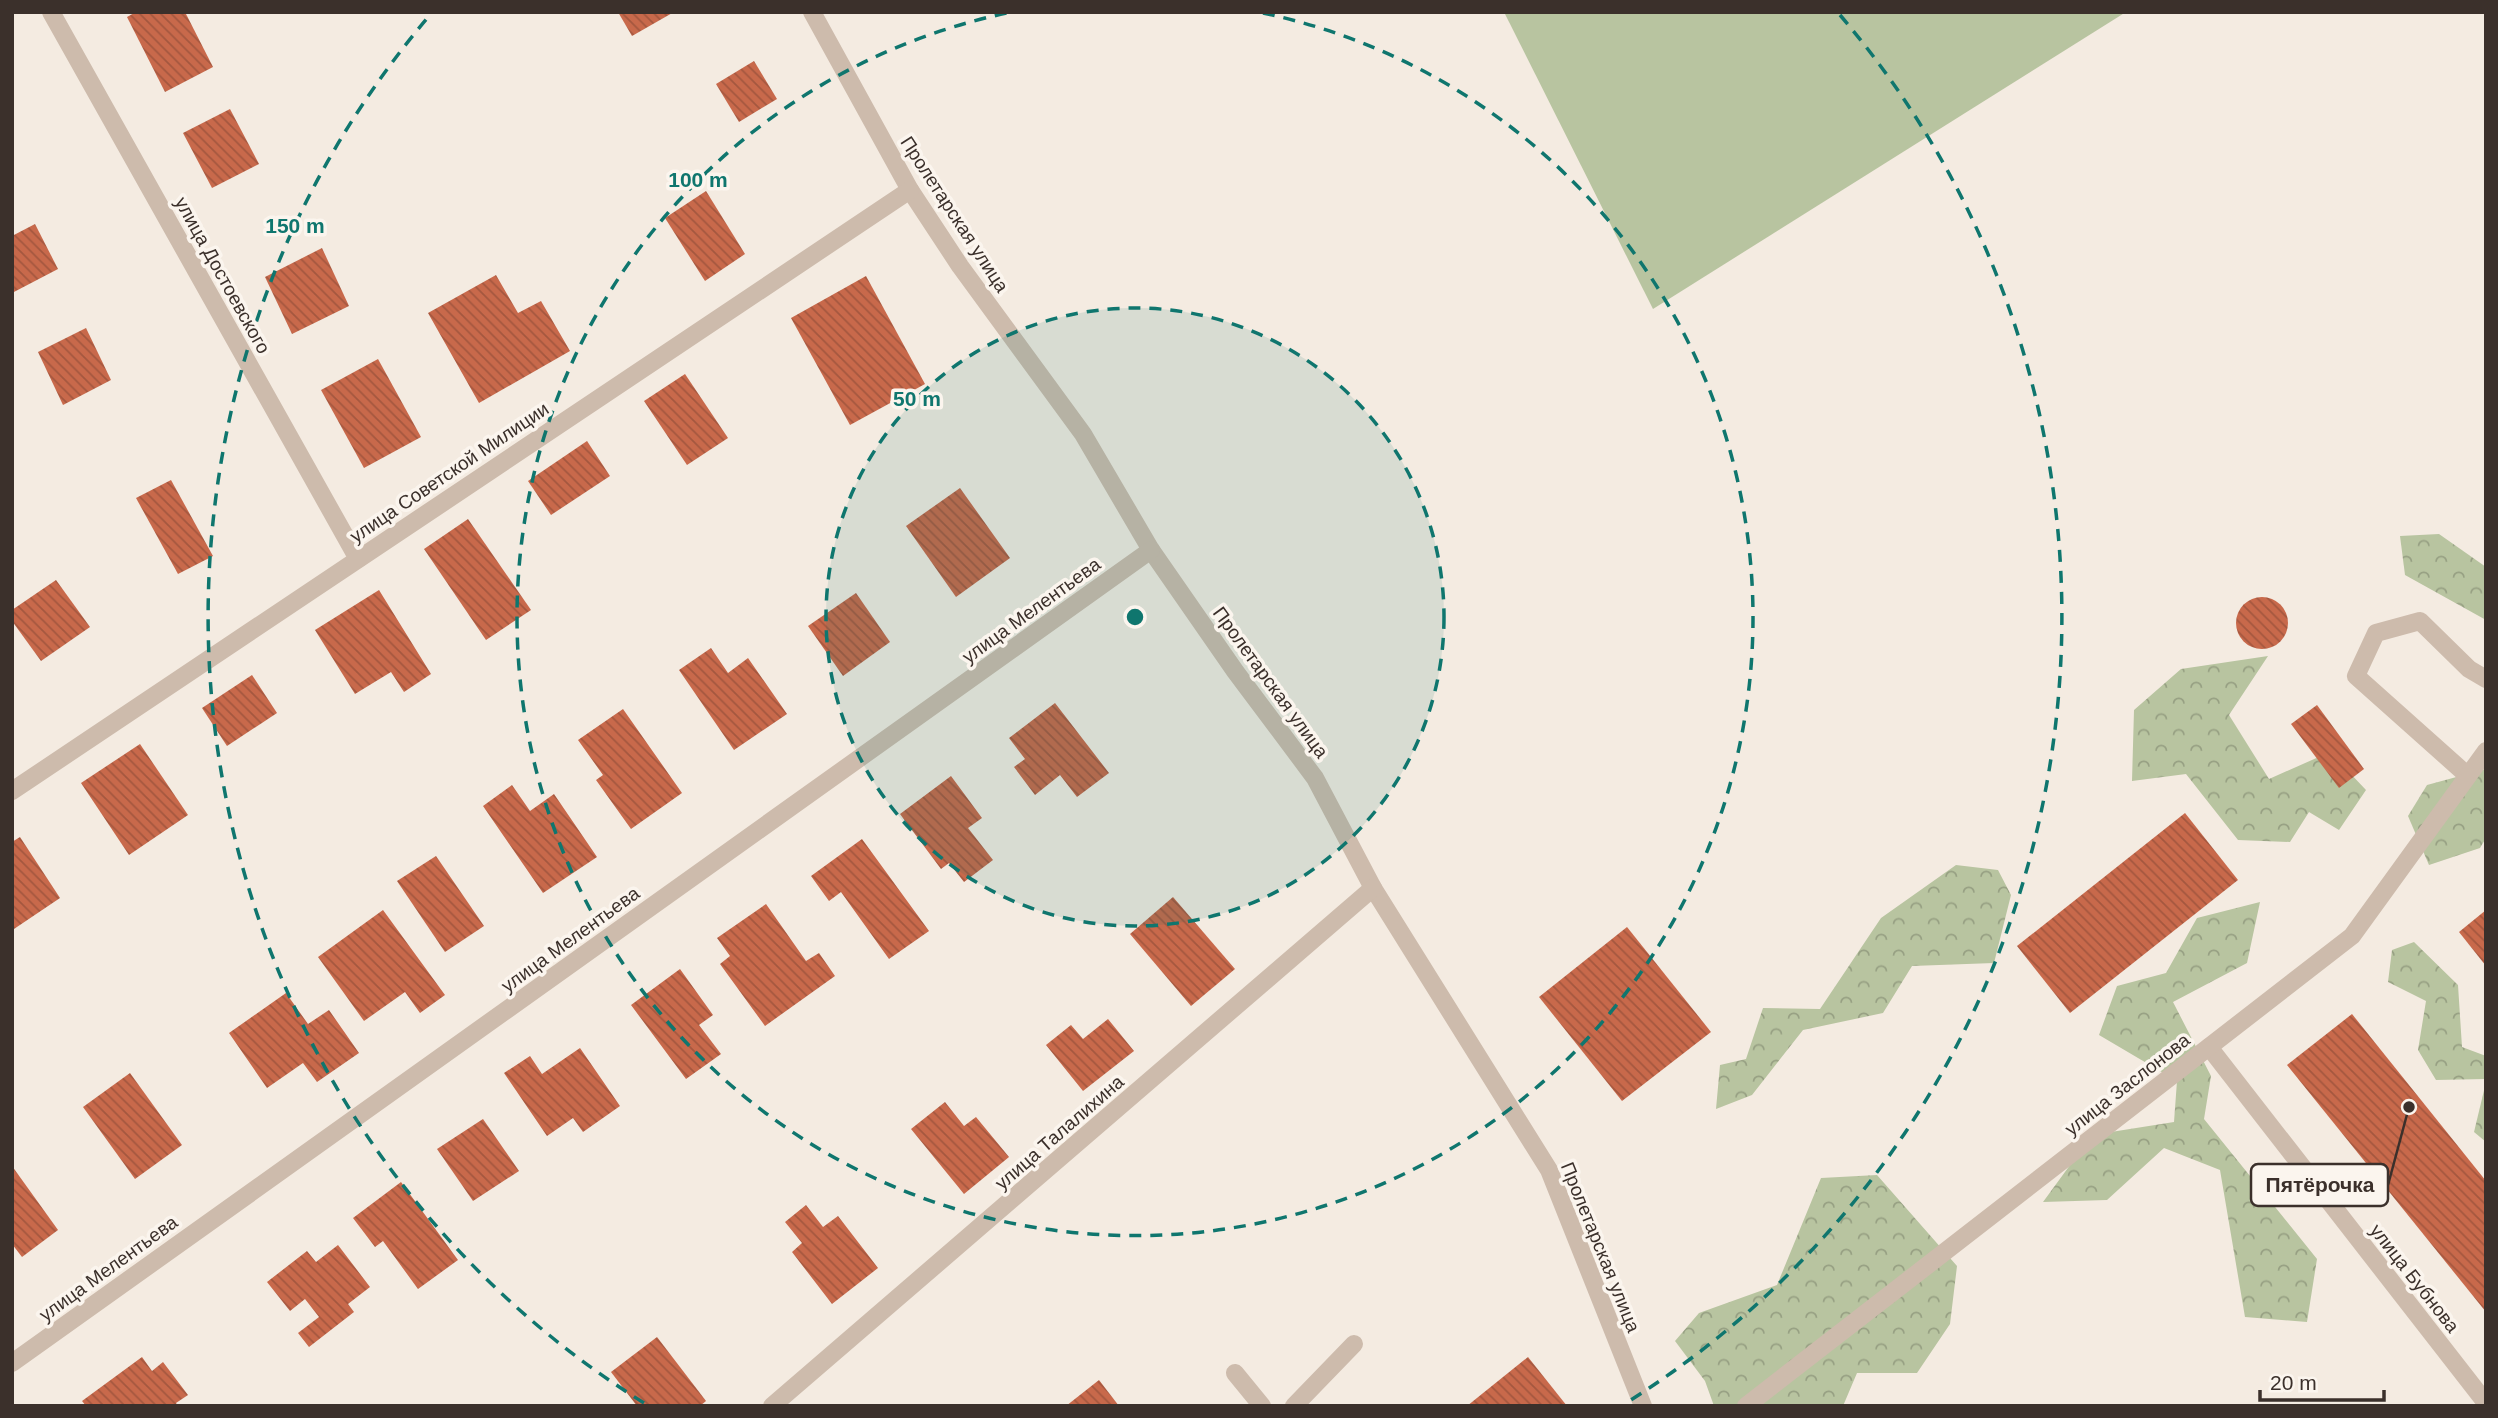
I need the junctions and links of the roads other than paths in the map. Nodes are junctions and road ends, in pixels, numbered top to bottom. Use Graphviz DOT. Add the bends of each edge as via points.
graph roads {
  1 [pos="51,12"];
  2 [pos="812,12"];
  3 [pos="911,190"];
  4 [pos="1151,550"];
  5 [pos="358,559"];
  6 [pos="2486,679"];
  7 [pos="2486,751"];
  8 [pos="2467,775"];
  9 [pos="12,791"];
  10 [pos="1373,888"];
  11 [pos="2209,1047"];
  12 [pos="1354,1344"];
  13 [pos="12,1363"];
  14 [pos="1235,1373"];
  15 [pos="2484,1397"];
  16 [pos="772,1406"];
  17 [pos="1262,1406"];
  18 [pos="1294,1406"];
  19 [pos="1643,1406"];
  20 [pos="1746,1406"];
  1 -- 5 [label="street, улица Достоевского"];
  2 -- 3 [label="street, Пролетарская улица"];
  3 -- 4 [label="street, Пролетарская улица" via="960,266 1083,434"];
  3 -- 5 [label="street, улица Советской Милиции"];
  4 -- 10 [label="street, Пролетарская улица" via="1315,778"];
  4 -- 13 [label="street, улица Мелентьева"];
  5 -- 9 [label="street, улица Советской Милиции"];
  6 -- 8 [label="street" via="2469,669 2420,621 2375,633 2356,676"];
  7 -- 8 [label="street, улица Заслонова"];
  8 -- 11 [label="street, улица Заслонова" via="2352,936"];
  10 -- 16 [label="street, улица Талалихина"];
  10 -- 19 [label="street, Пролетарская улица" via="1549,1170"];
  11 -- 15 [label="street, улица Бубнова"];
  11 -- 20 [label="street, улица Заслонова"];
  12 -- 18 [label="street"];
  14 -- 17 [label="street"];
}
